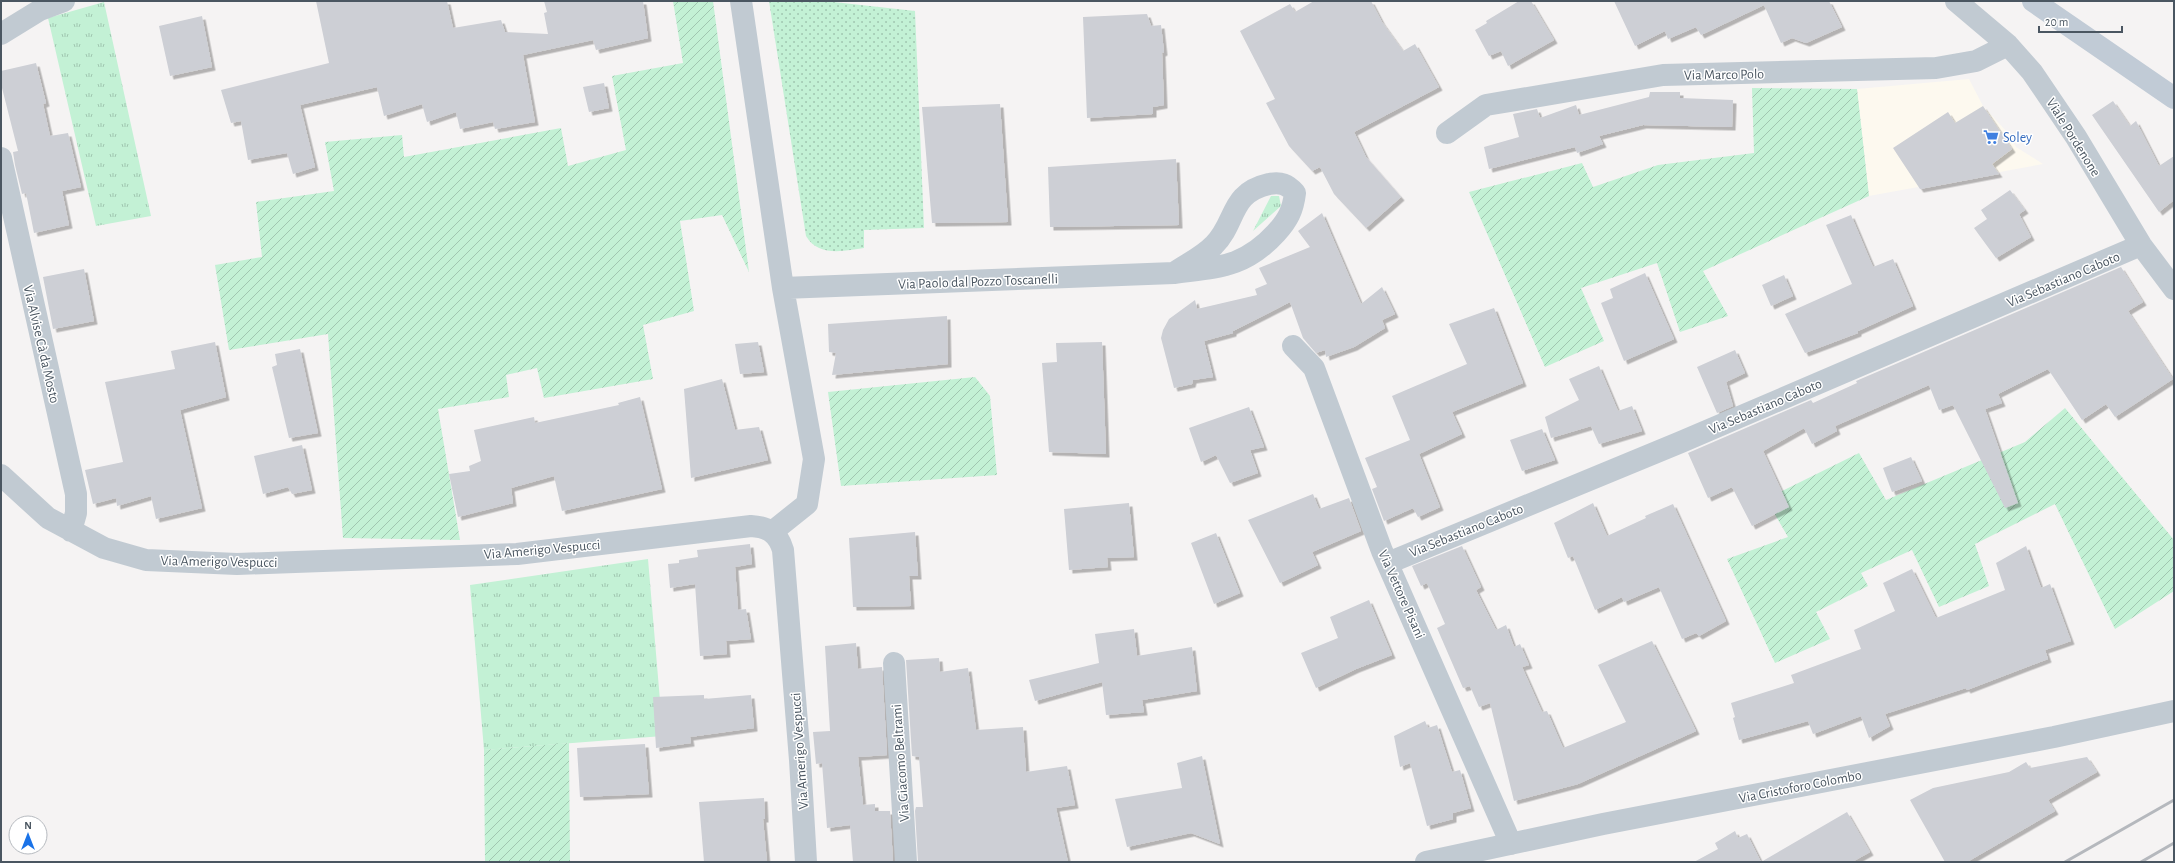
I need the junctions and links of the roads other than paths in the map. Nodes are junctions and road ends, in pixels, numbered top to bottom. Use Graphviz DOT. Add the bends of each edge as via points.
graph roads {
  1 [pos="64,1"];
  2 [pos="741,1"];
  3 [pos="1956,1"];
  4 [pos="2033,1"];
  5 [pos="1,34"];
  6 [pos="2008,45"];
  7 [pos="2174,98"];
  8 [pos="1447,133"];
  9 [pos="1,158"];
  10 [pos="2141,245"];
  11 [pos="1174,273"];
  12 [pos="783,288"];
  13 [pos="2174,289"];
  14 [pos="1293,346"];
  15 [pos="1,476"];
  16 [pos="71,531"];
  17 [pos="772,532"];
  18 [pos="1388,563"];
  19 [pos="894,663"];
  20 [pos="2174,711"];
  21 [pos="1511,844"];
  22 [pos="806,862"];
  23 [pos="906,862"];
  24 [pos="1426,862"];
  1 -- 5 [label="street" via="40,10"];
  2 -- 12 [label="street"];
  3 -- 6 [label="street, Viale Pordenone"];
  4 -- 7 [label="main road"];
  6 -- 8 [label="street, Via Marco Polo" via="1976,61 1936,68 1663,75 1486,105"];
  6 -- 10 [label="street, Viale Pordenone" via="2032,72 2076,137"];
  9 -- 16 [label="street, Via Alvise Cà da Mosto" via="76,494 76,513"];
  10 -- 13 [label="street, Viale Pordenone"];
  10 -- 18 [label="street, Via Sebastiano Caboto" via="1681,442"];
  11 -- 11 [label="street, Via Paolo dal Pozzo Toscanelli" via="1241,261 1258,251 1288,220 1294,206 1295,193 1289,186 1279,182 1261,186 1245,194 1233,210 1215,245"];
  11 -- 12 [label="street, Via Paolo dal Pozzo Toscanelli"];
  12 -- 17 [label="street" via="814,459 807,504"];
  14 -- 18 [label="street, Via Vettore Pisani" via="1314,368 1372,527"];
  15 -- 16 [label="street, Via Amerigo Vespucci" via="48,518"];
  16 -- 17 [label="street, Via Amerigo Vespucci" via="104,548 146,560 237,564 517,554 751,526 763,527"];
  17 -- 22 [label="street, Via Amerigo Vespucci" via="780,539 783,550"];
  18 -- 21 [label="street, Via Vettore Pisani"];
  19 -- 23 [label="street, Via Giacomo Beltrami"];
  20 -- 21 [label="street, Via Cristoforo Colombo"];
  21 -- 24 [label="street, Via Cristoforo Colombo"];
}
